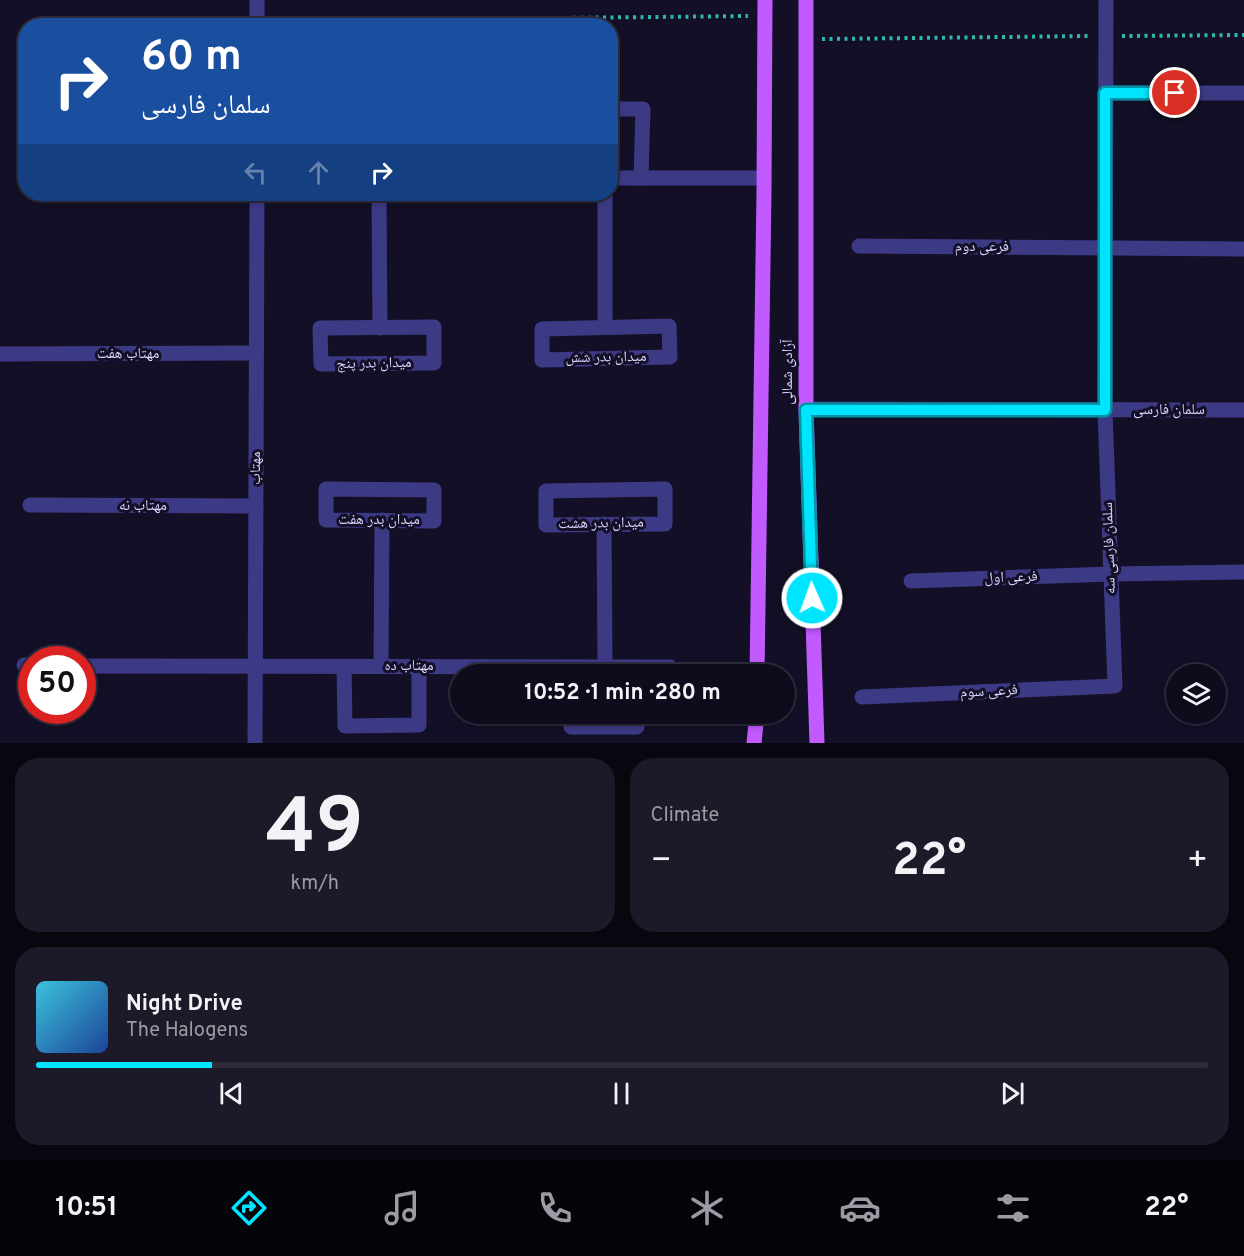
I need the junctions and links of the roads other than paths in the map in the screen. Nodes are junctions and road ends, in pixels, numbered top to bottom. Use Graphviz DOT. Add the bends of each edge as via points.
graph roads {
  1 [pos="257,0"];
  2 [pos="765,0"];
  3 [pos="806,0"];
  4 [pos="1106,0"];
  5 [pos="257,18"];
  6 [pos="1105,93"];
  7 [pos="1244,93"];
  8 [pos="618,108"];
  9 [pos="618,178"];
  10 [pos="641,178"];
  11 [pos="764,178"];
  12 [pos="257,201"];
  13 [pos="379,201"];
  14 [pos="605,201"];
  15 [pos="859,246"];
  16 [pos="1105,248"];
  17 [pos="1244,249"];
  18 [pos="605,327"];
  19 [pos="380,328"];
  20 [pos="256,353"];
  21 [pos="0,354"];
  22 [pos="806,410"];
  23 [pos="1105,410"];
  24 [pos="1244,410"];
  25 [pos="30,505"];
  26 [pos="256,507"];
  27 [pos="382,520"];
  28 [pos="604,524"];
  29 [pos="1244,572"];
  30 [pos="1111,574"];
  31 [pos="911,581"];
  32 [pos="605,664"];
  33 [pos="757,664"];
  34 [pos="96,666"];
  35 [pos="255,666"];
  36 [pos="344,666"];
  37 [pos="381,666"];
  38 [pos="418,666"];
  39 [pos="450,667"];
  40 [pos="1115,686"];
  41 [pos="862,697"];
  42 [pos="571,724"];
  43 [pos="637,724"];
  44 [pos="756,724"];
  45 [pos="255,743"];
  46 [pos="754,743"];
  47 [pos="817,743"];
  1 -- 5 [label="street"];
  2 -- 11 [label="main road, آزادی شمالی"];
  3 -- 22 [label="main road, آزادی شمالی"];
  4 -- 6 [label="street, سلمان فارسی سه"];
  6 -- 7 [label="street"];
  6 -- 16 [label="street, سلمان فارسی سه"];
  8 -- 10 [label="street" via="642,109"];
  9 -- 10 [label="street"];
  10 -- 11 [label="street"];
  11 -- 33 [label="main road, آزادی شمالی"];
  12 -- 20 [label="street, مهتاب"];
  13 -- 19 [label="street"];
  14 -- 18 [label="street"];
  15 -- 16 [label="street, فرعی دوم"];
  16 -- 17 [label="street"];
  16 -- 23 [label="street, سلمان فارسی سه"];
  18 -- 18 [label="street, میدان بدر شش" via="542,329 542,360 669,357 669,326"];
  19 -- 19 [label="street, میدان بدر پنج" via="320,328 321,364 434,363 434,327"];
  20 -- 21 [label="street, مهتاب هفت"];
  20 -- 26 [label="street, مهتاب"];
  22 -- 23 [label="street, سلمان فارسی"];
  22 -- 47 [label="main road, آزادی شمالی"];
  23 -- 24 [label="street, سلمان فارسی"];
  23 -- 30 [label="street, سلمان فارسی سه"];
  25 -- 26 [label="street, مهتاب نه"];
  26 -- 35 [label="street, مهتاب"];
  27 -- 27 [label="street, میدان بدر هفت" via="326,520 326,489 434,490 434,520"];
  27 -- 37 [label="street"];
  28 -- 28 [label="street, میدان بدر هشت" via="665,524 665,489 546,491 546,525"];
  28 -- 32 [label="street"];
  29 -- 30 [label="street"];
  30 -- 31 [label="street, فرعی اول"];
  30 -- 40 [label="street, سلمان فارسی سه"];
  34 -- 35 [label="street, مهتاب ده"];
  35 -- 36 [label="street, مهتاب ده"];
  35 -- 45 [label="street, مهتاب"];
  36 -- 37 [label="street, مهتاب ده"];
  36 -- 38 [label="street" via="345,726 419,725"];
  37 -- 38 [label="street, مهتاب ده"];
  38 -- 39 [label="street, مهتاب ده"];
  40 -- 41 [label="street, فرعی سوم"];
  42 -- 43 [label="street" via="571,728"];
  44 -- 46 [label="main road"];
}
